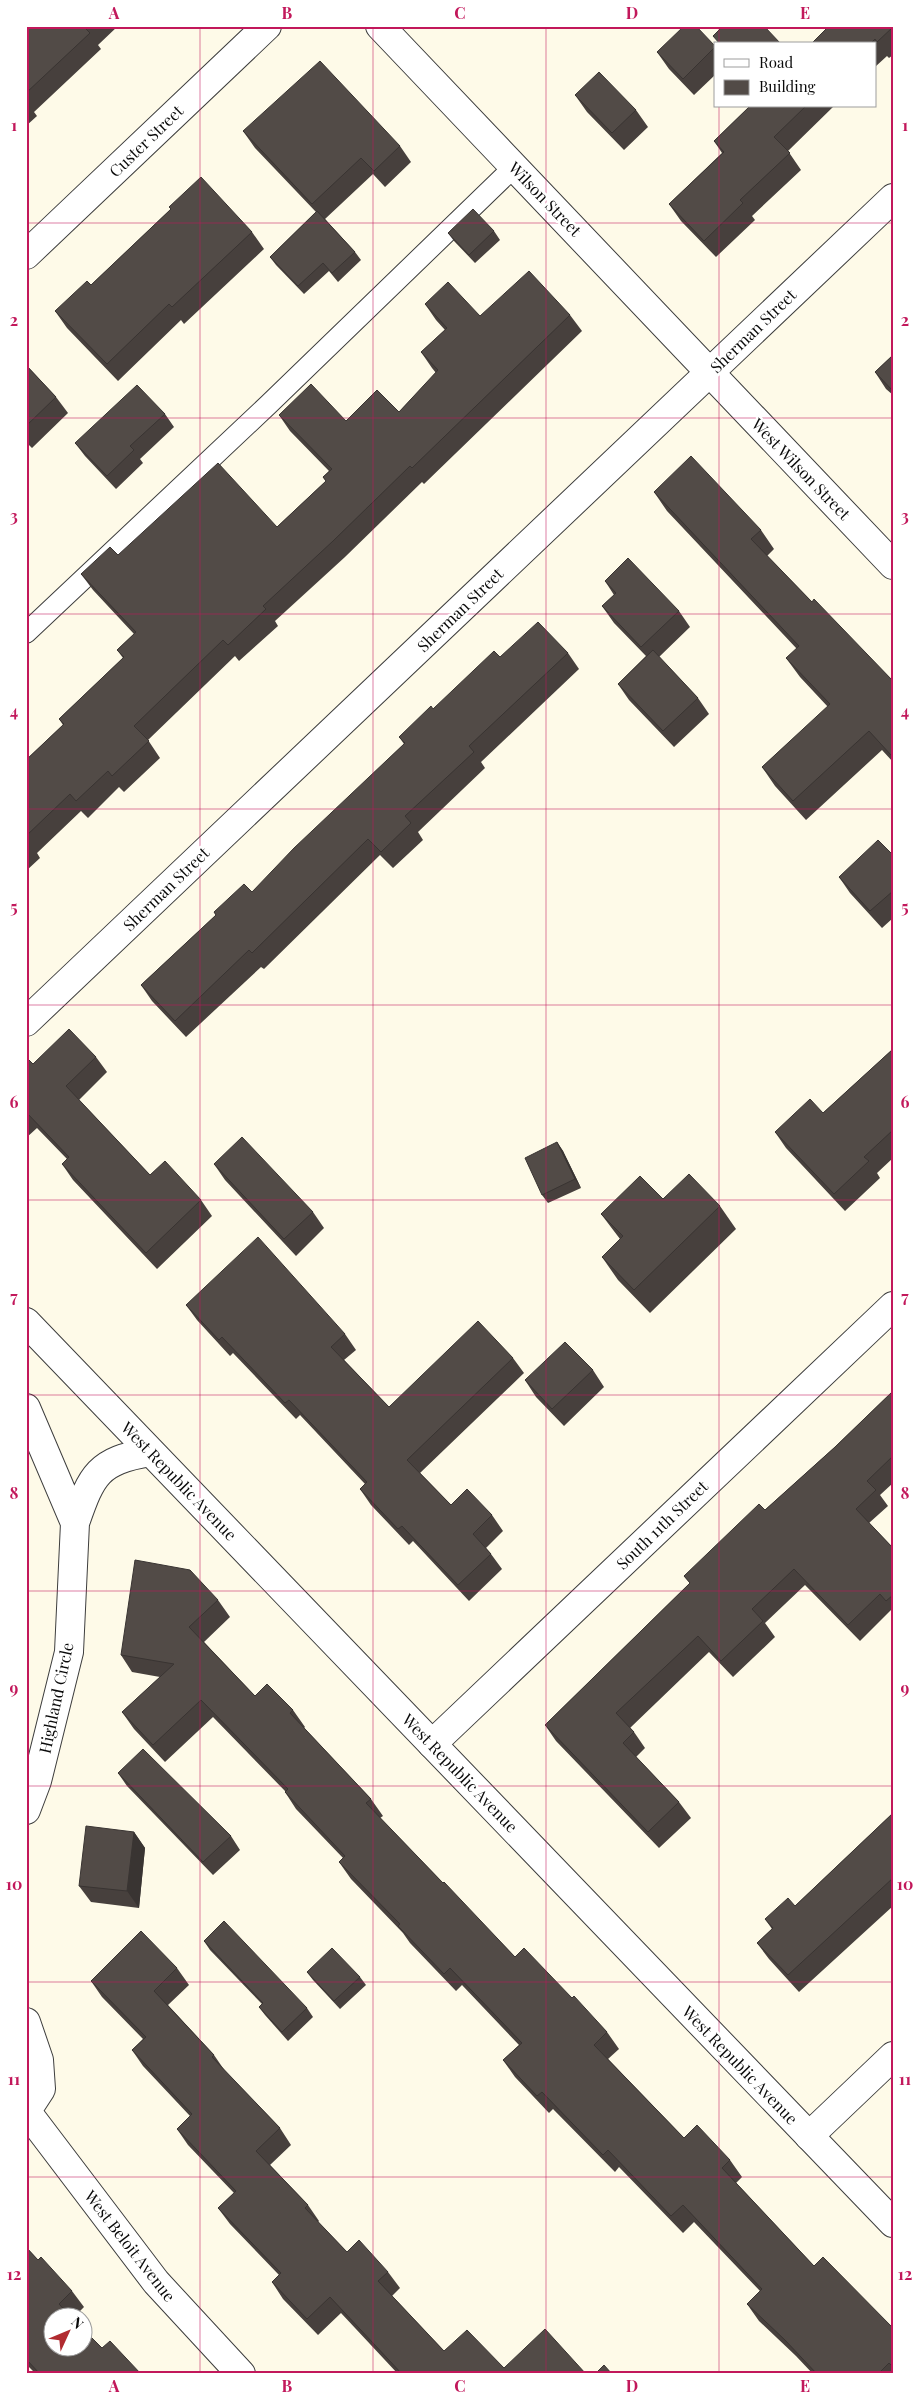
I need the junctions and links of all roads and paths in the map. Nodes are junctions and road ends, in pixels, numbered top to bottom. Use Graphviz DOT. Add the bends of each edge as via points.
graph roads {
  1 [pos="267,26"];
  2 [pos="380,26"];
  3 [pos="514,167"];
  4 [pos="893,198"];
  5 [pos="26,255"];
  6 [pos="710,372"];
  7 [pos="893,565"];
  8 [pos="26,632"];
  9 [pos="26,1022"];
  10 [pos="893,1306"];
  11 [pos="26,1322"];
  12 [pos="26,1408"];
  13 [pos="150,1452"];
  14 [pos="76,1523"];
  15 [pos="432,1744"];
  16 [pos="26,1810"];
  17 [pos="26,2022"];
  18 [pos="893,2056"];
  19 [pos="26,2112"];
  20 [pos="808,2136"];
  21 [pos="893,2223"];
  22 [pos="240,2374"];
  1 -- 5 [label="street, Custer Street"];
  2 -- 3 [label="street, Wilson Street"];
  3 -- 6 [label="street, Wilson Street"];
  3 -- 8 [label="lane" via="269,404"];
  4 -- 6 [label="street, Sherman Street"];
  6 -- 7 [label="street, West Wilson Street"];
  6 -- 9 [label="street, Sherman Street"];
  10 -- 15 [label="street, South 11th Street"];
  11 -- 13 [label="street, West Republic Avenue"];
  12 -- 14 [label="street, Highland Circle"];
  13 -- 14 [label="street, Highland Circle" via="123,1457 103,1468 87,1488"];
  13 -- 15 [label="street, West Republic Avenue"];
  14 -- 16 [label="street, Highland Circle" via="69,1652 37,1781"];
  15 -- 20 [label="street, West Republic Avenue"];
  17 -- 19 [label="street" via="39,2060 41,2089"];
  18 -- 20 [label="street"];
  19 -- 22 [label="street, West Beloit Avenue" via="156,2282"];
  20 -- 21 [label="street, West Republic Avenue"];
}
